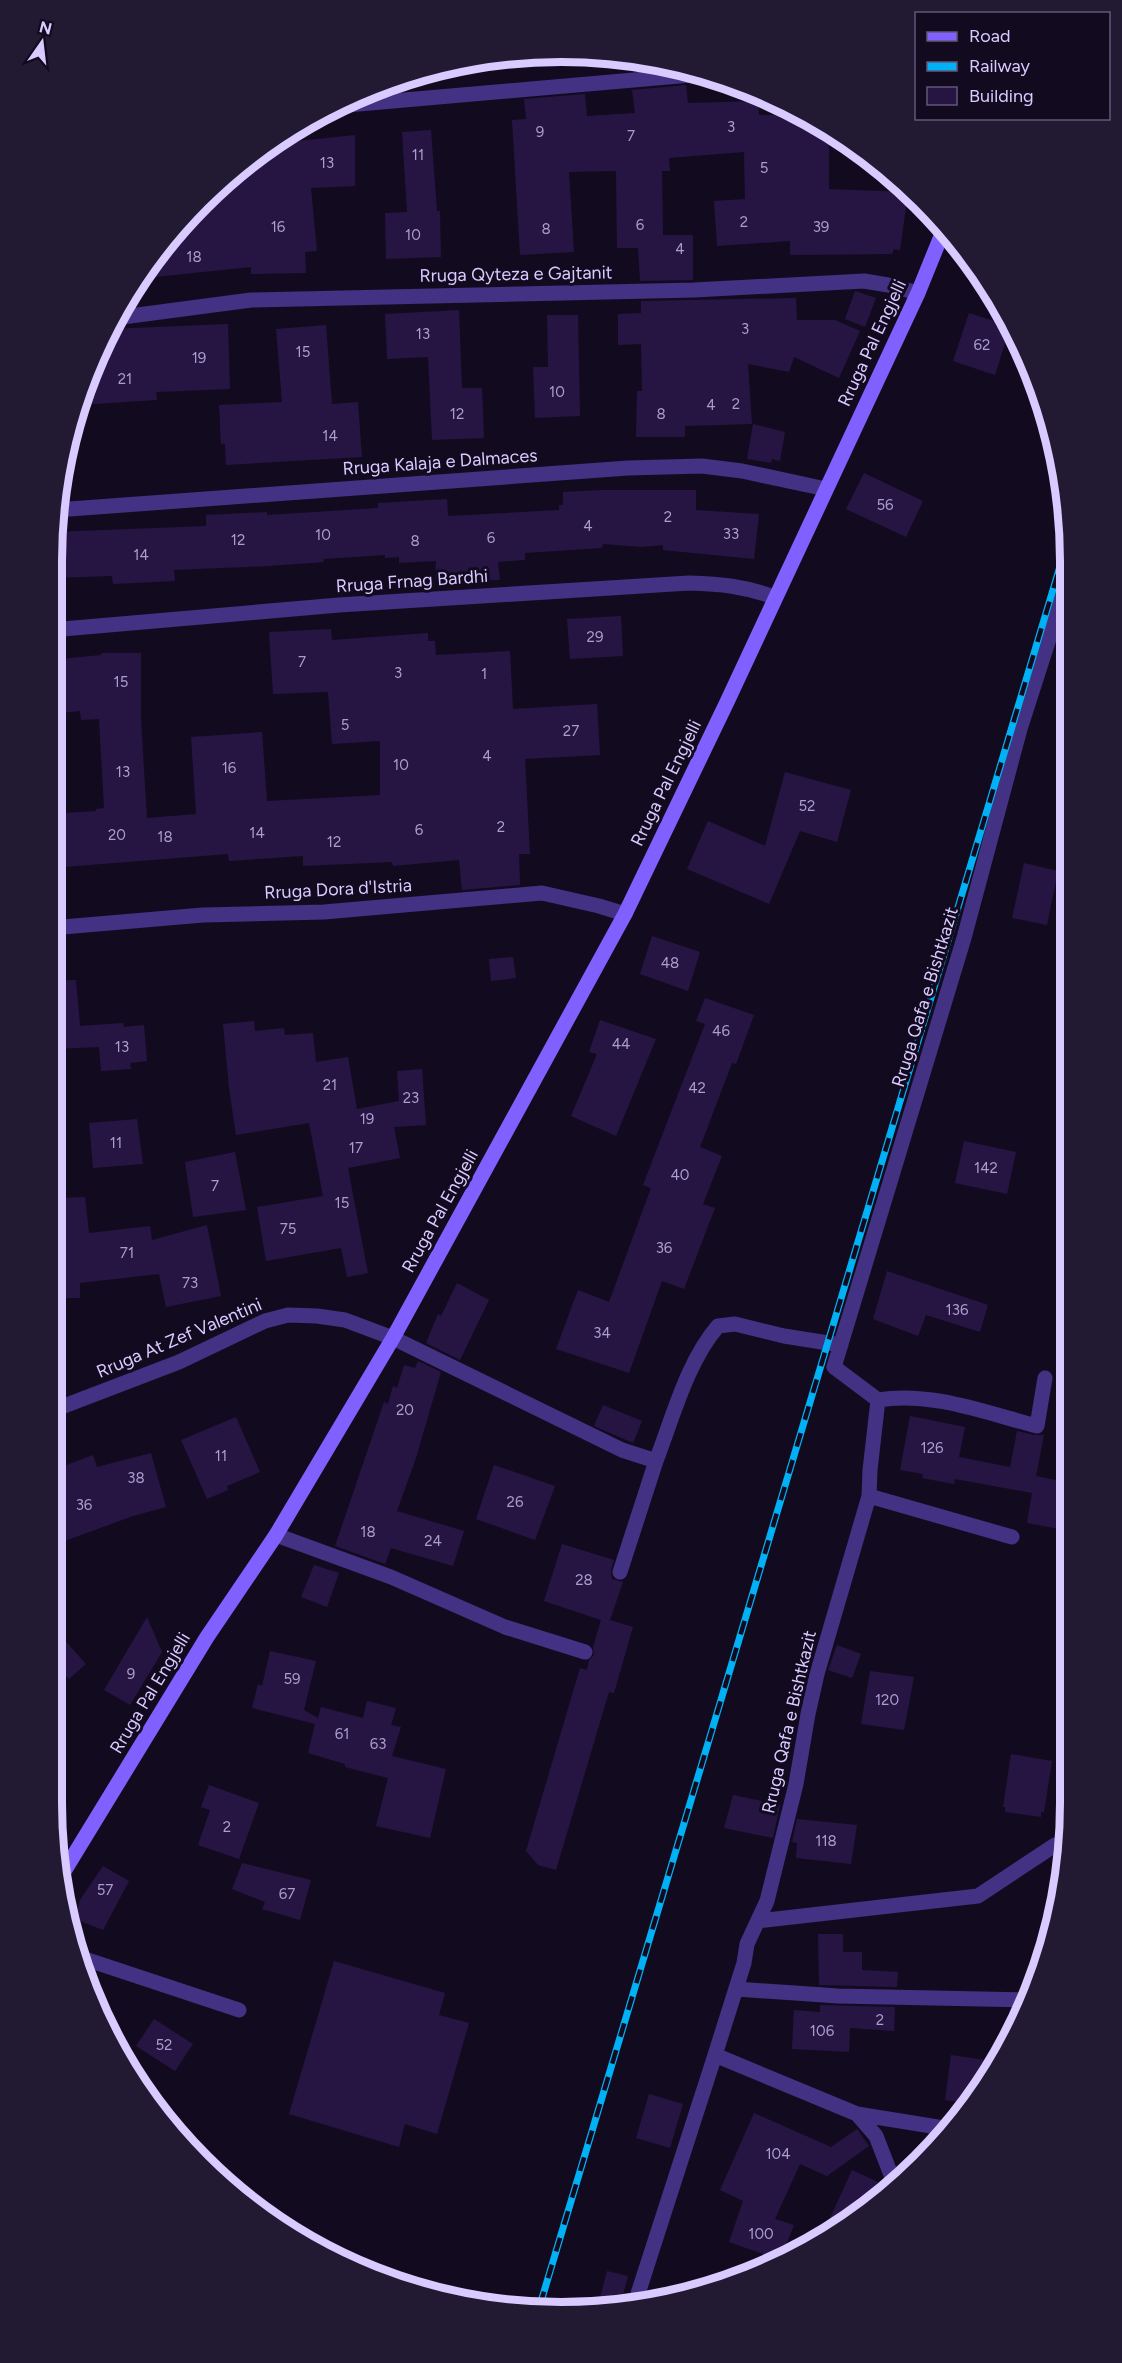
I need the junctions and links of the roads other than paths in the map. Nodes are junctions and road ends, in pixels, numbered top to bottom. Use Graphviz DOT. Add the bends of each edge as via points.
graph roads {
  1 [pos="678,76"];
  2 [pos="361,104"];
  3 [pos="941,237"];
  4 [pos="918,293"];
  5 [pos="125,317"];
  6 [pos="826,489"];
  7 [pos="65,509"];
  8 [pos="774,597"];
  9 [pos="1060,605"];
  10 [pos="61,629"];
  11 [pos="625,914"];
  12 [pos="61,927"];
  13 [pos="393,1338"];
  14 [pos="841,1345"];
  15 [pos="1045,1378"];
  16 [pos="878,1400"];
  17 [pos="61,1407"];
  18 [pos="656,1461"];
  19 [pos="869,1496"];
  20 [pos="276,1535"];
  21 [pos="1011,1537"];
  22 [pos="620,1572"];
  23 [pos="585,1652"];
  24 [pos="1055,1845"];
  25 [pos="66,1868"];
  26 [pos="758,1921"];
  27 [pos="87,1960"];
  28 [pos="736,1989"];
  29 [pos="1019,2000"];
  30 [pos="239,2010"];
  31 [pos="715,2055"];
  32 [pos="858,2114"];
  33 [pos="940,2127"];
  34 [pos="892,2176"];
  35 [pos="637,2295"];
  1 -- 2 [label="street"];
  3 -- 4 [label="main road, Rruga Pal Engjelli"];
  4 -- 5 [label="street, Rruga Qyteza e Gajtanit" via="864,281 694,290 251,300"];
  4 -- 6 [label="main road, Rruga Pal Engjelli"];
  6 -- 7 [label="street, Rruga Kalaja e Dalmaces" via="742,471 680,466"];
  6 -- 8 [label="main road, Rruga Pal Engjelli"];
  8 -- 10 [label="street, Rruga Frnag Bardhi" via="726,584 688,583 339,605"];
  8 -- 11 [label="main road, Rruga Pal Engjelli"];
  9 -- 14 [label="street, Rruga Qafa e Bishtkazit" via="1020,729 964,938"];
  11 -- 12 [label="street, Rruga Dora d'Istria" via="542,894"];
  11 -- 13 [label="main road, Rruga Pal Engjelli"];
  13 -- 17 [label="street, Rruga At Zef Valentini" via="345,1320 288,1315 265,1321 179,1362"];
  13 -- 18 [label="street" via="622,1450"];
  13 -- 20 [label="main road, Rruga Pal Engjelli"];
  14 -- 16 [label="street, Rruga Qafa e Bishtkazit" via="834,1368"];
  14 -- 18 [label="street" via="735,1324 718,1326 696,1358"];
  15 -- 16 [label="street" via="1036,1426 928,1399"];
  16 -- 19 [label="street, Rruga Qafa e Bishtkazit"];
  18 -- 22 [label="street"];
  19 -- 21 [label="street"];
  19 -- 26 [label="street, Rruga Qafa e Bishtkazit" via="817,1674 780,1851"];
  20 -- 23 [label="street" via="391,1577 505,1627"];
  20 -- 25 [label="main road, Rruga Pal Engjelli" via="207,1636"];
  24 -- 26 [label="street" via="978,1896"];
  26 -- 28 [label="street, Rruga Qafa e Bishtkazit" via="747,1944"];
  27 -- 30 [label="street"];
  28 -- 29 [label="street" via="838,1996"];
  28 -- 31 [label="street, Rruga Qafa e Bishtkazit"];
  31 -- 32 [label="street"];
  31 -- 35 [label="street, Rruga Qafa e Bishtkazit"];
  32 -- 33 [label="street"];
  32 -- 34 [label="street" via="876,2136"];
}
